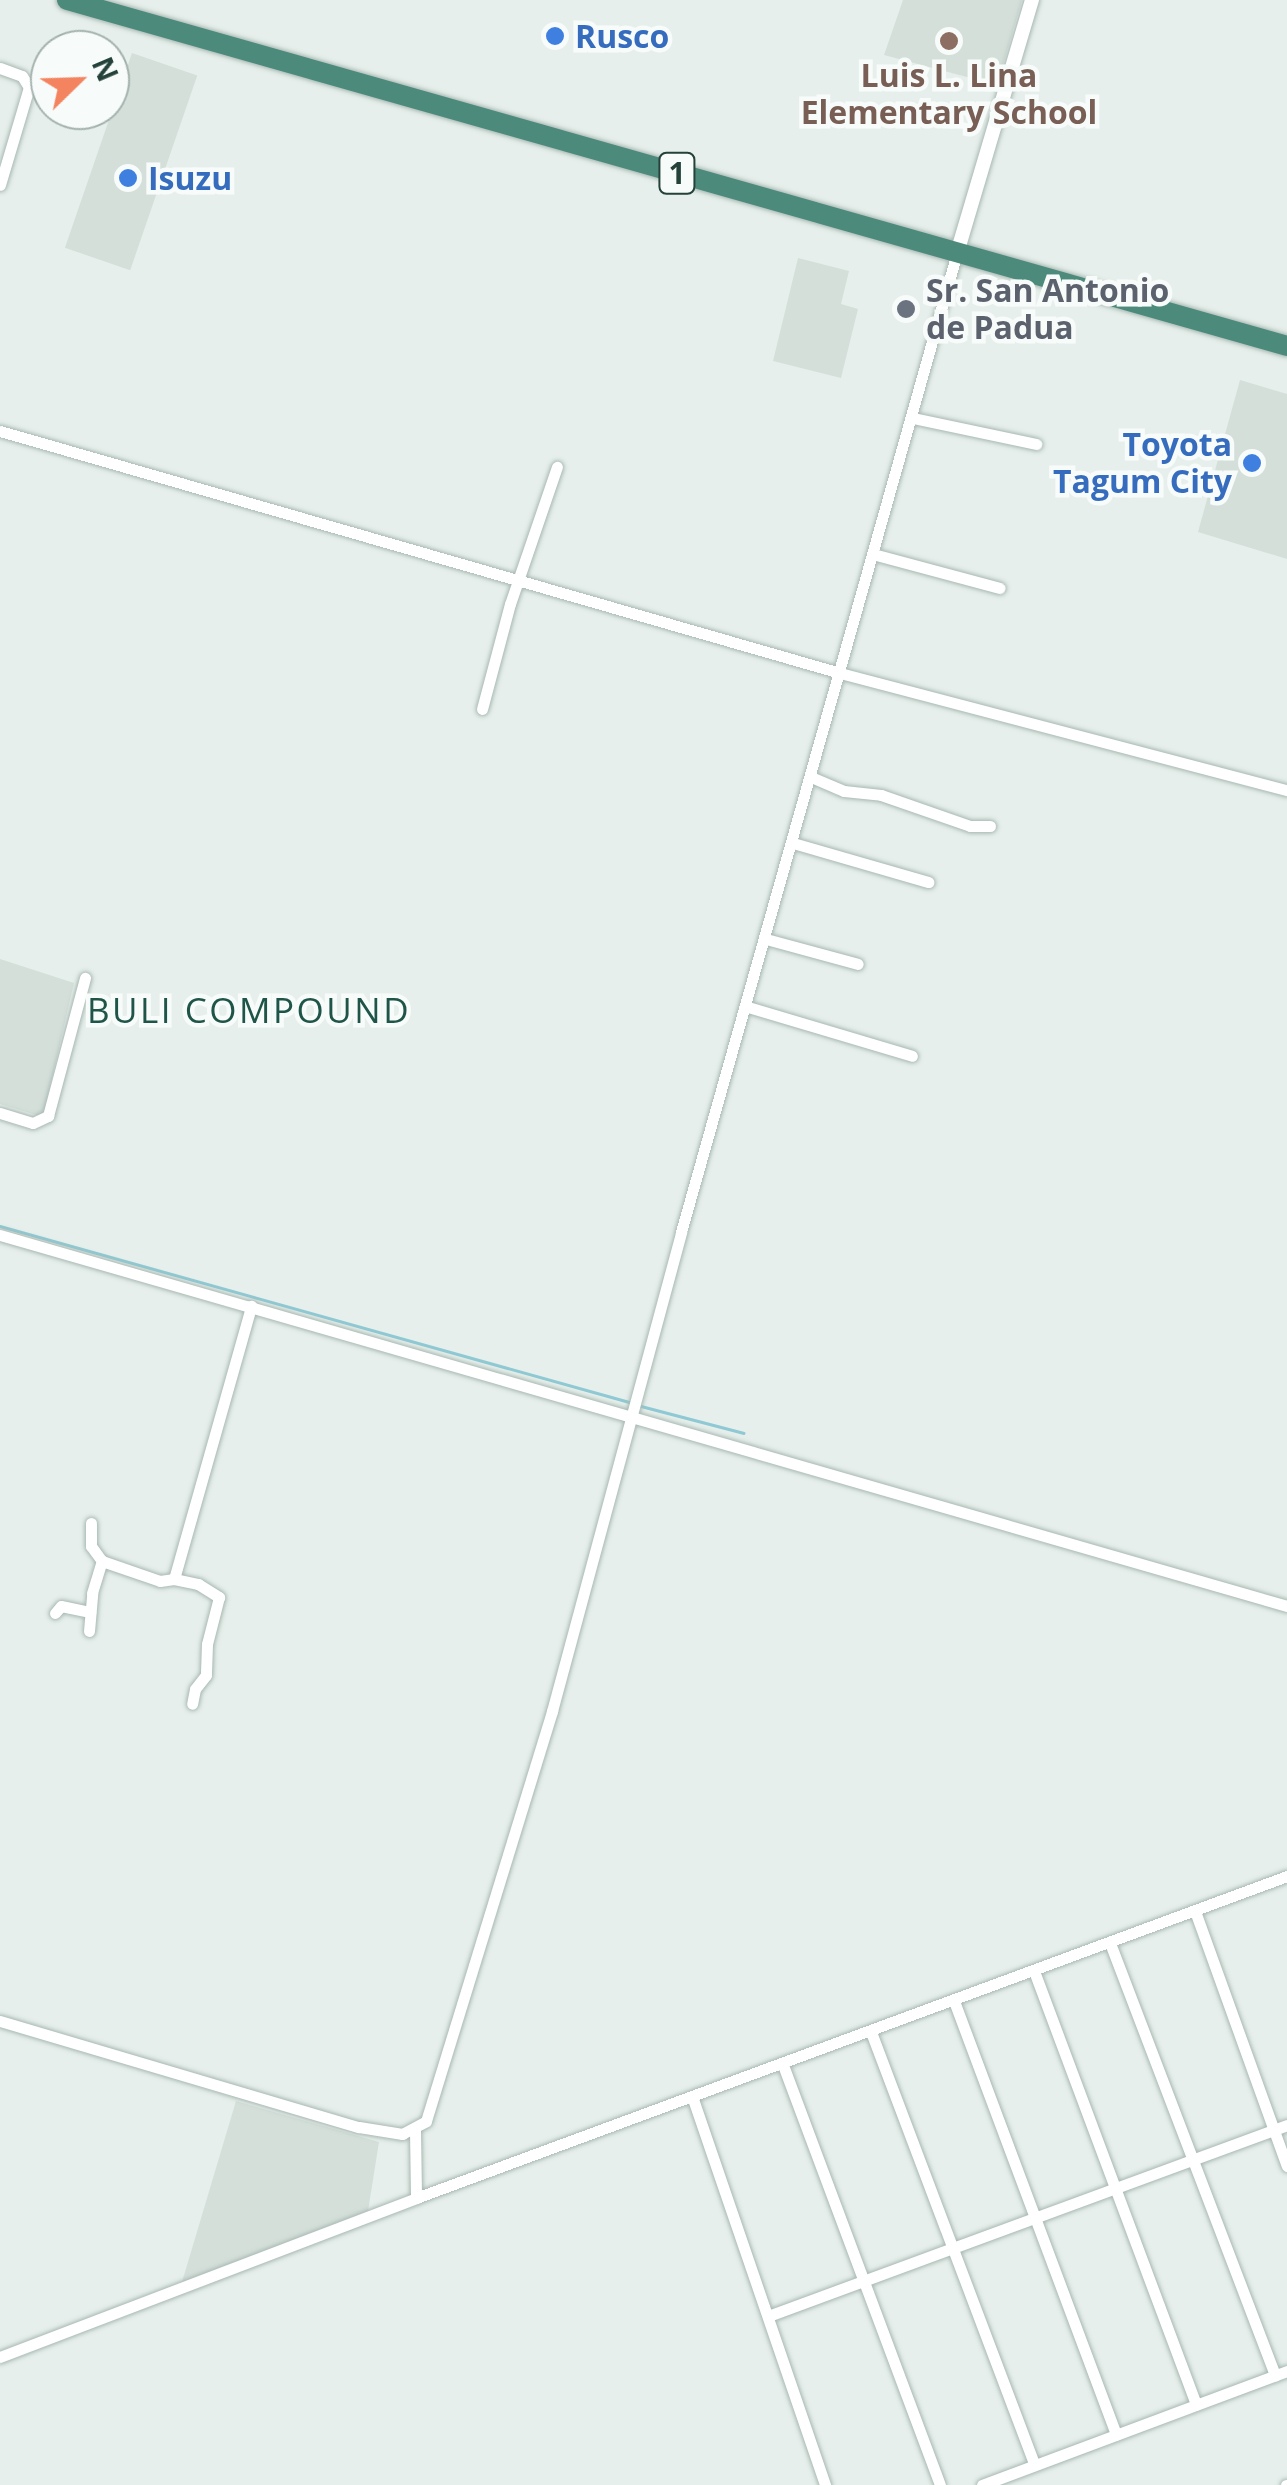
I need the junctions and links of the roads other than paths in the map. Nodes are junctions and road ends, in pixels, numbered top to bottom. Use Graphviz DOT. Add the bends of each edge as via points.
graph roads {
  1 [pos="67,0"];
  2 [pos="1032,0"];
  3 [pos="0,68"];
  4 [pos="2,168"];
  5 [pos="0,185"];
  6 [pos="957,253"];
  7 [pos="1287,346"];
  8 [pos="912,418"];
  9 [pos="0,432"];
  10 [pos="1036,444"];
  11 [pos="557,467"];
  12 [pos="873,554"];
  13 [pos="521,580"];
  14 [pos="1000,588"];
  15 [pos="840,673"];
  16 [pos="482,709"];
  17 [pos="811,777"];
  18 [pos="1287,790"];
  19 [pos="990,826"];
  20 [pos="793,842"];
  21 [pos="928,882"];
  22 [pos="766,939"];
  23 [pos="858,964"];
  24 [pos="85,978"];
  25 [pos="748,1006"];
  26 [pos="912,1056"];
  27 [pos="0,1113"];
  28 [pos="0,1235"];
  29 [pos="252,1306"];
  30 [pos="632,1414"];
  31 [pos="91,1523"];
  32 [pos="102,1561"];
  33 [pos="174,1579"];
  34 [pos="1287,1606"];
  35 [pos="90,1612"];
  36 [pos="55,1614"];
  37 [pos="89,1631"];
  38 [pos="192,1704"];
  39 [pos="1287,1876"];
  40 [pos="1194,1911"];
  41 [pos="1110,1943"];
  42 [pos="1034,1971"];
  43 [pos="954,2001"];
  44 [pos="0,2021"];
  45 [pos="871,2032"];
  46 [pos="782,2065"];
  47 [pos="692,2098"];
  48 [pos="1280,2127"];
  49 [pos="414,2131"];
  50 [pos="1193,2160"];
  51 [pos="1287,2166"];
  52 [pos="1113,2189"];
  53 [pos="416,2198"];
  54 [pos="1033,2219"];
  55 [pos="951,2249"];
  56 [pos="867,2280"];
  57 [pos="770,2315"];
  58 [pos="0,2357"];
  59 [pos="1281,2374"];
  60 [pos="1196,2406"];
  61 [pos="1116,2435"];
  62 [pos="1036,2465"];
  63 [pos="825,2485"];
  64 [pos="940,2485"];
  65 [pos="982,2485"];
  1 -- 6 [label="highway, 1"];
  2 -- 6 [label="street"];
  3 -- 4 [label="street" via="22,76 30,87"];
  4 -- 5 [label="street"];
  6 -- 7 [label="highway, 1"];
  6 -- 8 [label="street"];
  8 -- 10 [label="street"];
  8 -- 12 [label="street"];
  9 -- 13 [label="street"];
  11 -- 13 [label="street"];
  12 -- 14 [label="street"];
  12 -- 15 [label="street"];
  13 -- 15 [label="street"];
  13 -- 16 [label="street"];
  15 -- 17 [label="street"];
  15 -- 18 [label="street"];
  17 -- 19 [label="street" via="970,826"];
  17 -- 20 [label="street"];
  20 -- 21 [label="street"];
  20 -- 22 [label="street"];
  22 -- 23 [label="street"];
  22 -- 25 [label="street"];
  24 -- 27 [label="street" via="48,1116 34,1123"];
  25 -- 26 [label="street"];
  25 -- 30 [label="street"];
  28 -- 29 [label="street"];
  29 -- 30 [label="street"];
  29 -- 33 [label="street"];
  30 -- 34 [label="street"];
  30 -- 49 [label="street" via="548,1726 426,2121"];
  31 -- 32 [label="street" via="91,1546"];
  32 -- 33 [label="street" via="160,1582"];
  32 -- 35 [label="street"];
  33 -- 38 [label="street" via="219,1597 206,1675"];
  35 -- 36 [label="street" via="61,1606"];
  35 -- 37 [label="street"];
  39 -- 40 [label="street"];
  40 -- 41 [label="street"];
  40 -- 48 [label="street"];
  41 -- 42 [label="street"];
  41 -- 50 [label="street"];
  42 -- 43 [label="street"];
  42 -- 52 [label="street"];
  43 -- 45 [label="street"];
  43 -- 54 [label="street"];
  44 -- 49 [label="street" via="359,2127"];
  45 -- 46 [label="street"];
  45 -- 55 [label="street"];
  46 -- 47 [label="street"];
  46 -- 56 [label="street"];
  47 -- 53 [label="street"];
  47 -- 57 [label="street"];
  48 -- 50 [label="street"];
  48 -- 51 [label="street"];
  49 -- 53 [label="street"];
  50 -- 52 [label="street"];
  50 -- 59 [label="street"];
  52 -- 54 [label="street"];
  52 -- 60 [label="street"];
  53 -- 58 [label="street"];
  54 -- 55 [label="street"];
  54 -- 61 [label="street"];
  55 -- 56 [label="street"];
  55 -- 62 [label="street"];
  56 -- 57 [label="street"];
  56 -- 64 [label="street"];
  57 -- 63 [label="street"];
  59 -- 60 [label="street"];
  60 -- 61 [label="street"];
  61 -- 62 [label="street"];
  62 -- 65 [label="street"];
}
